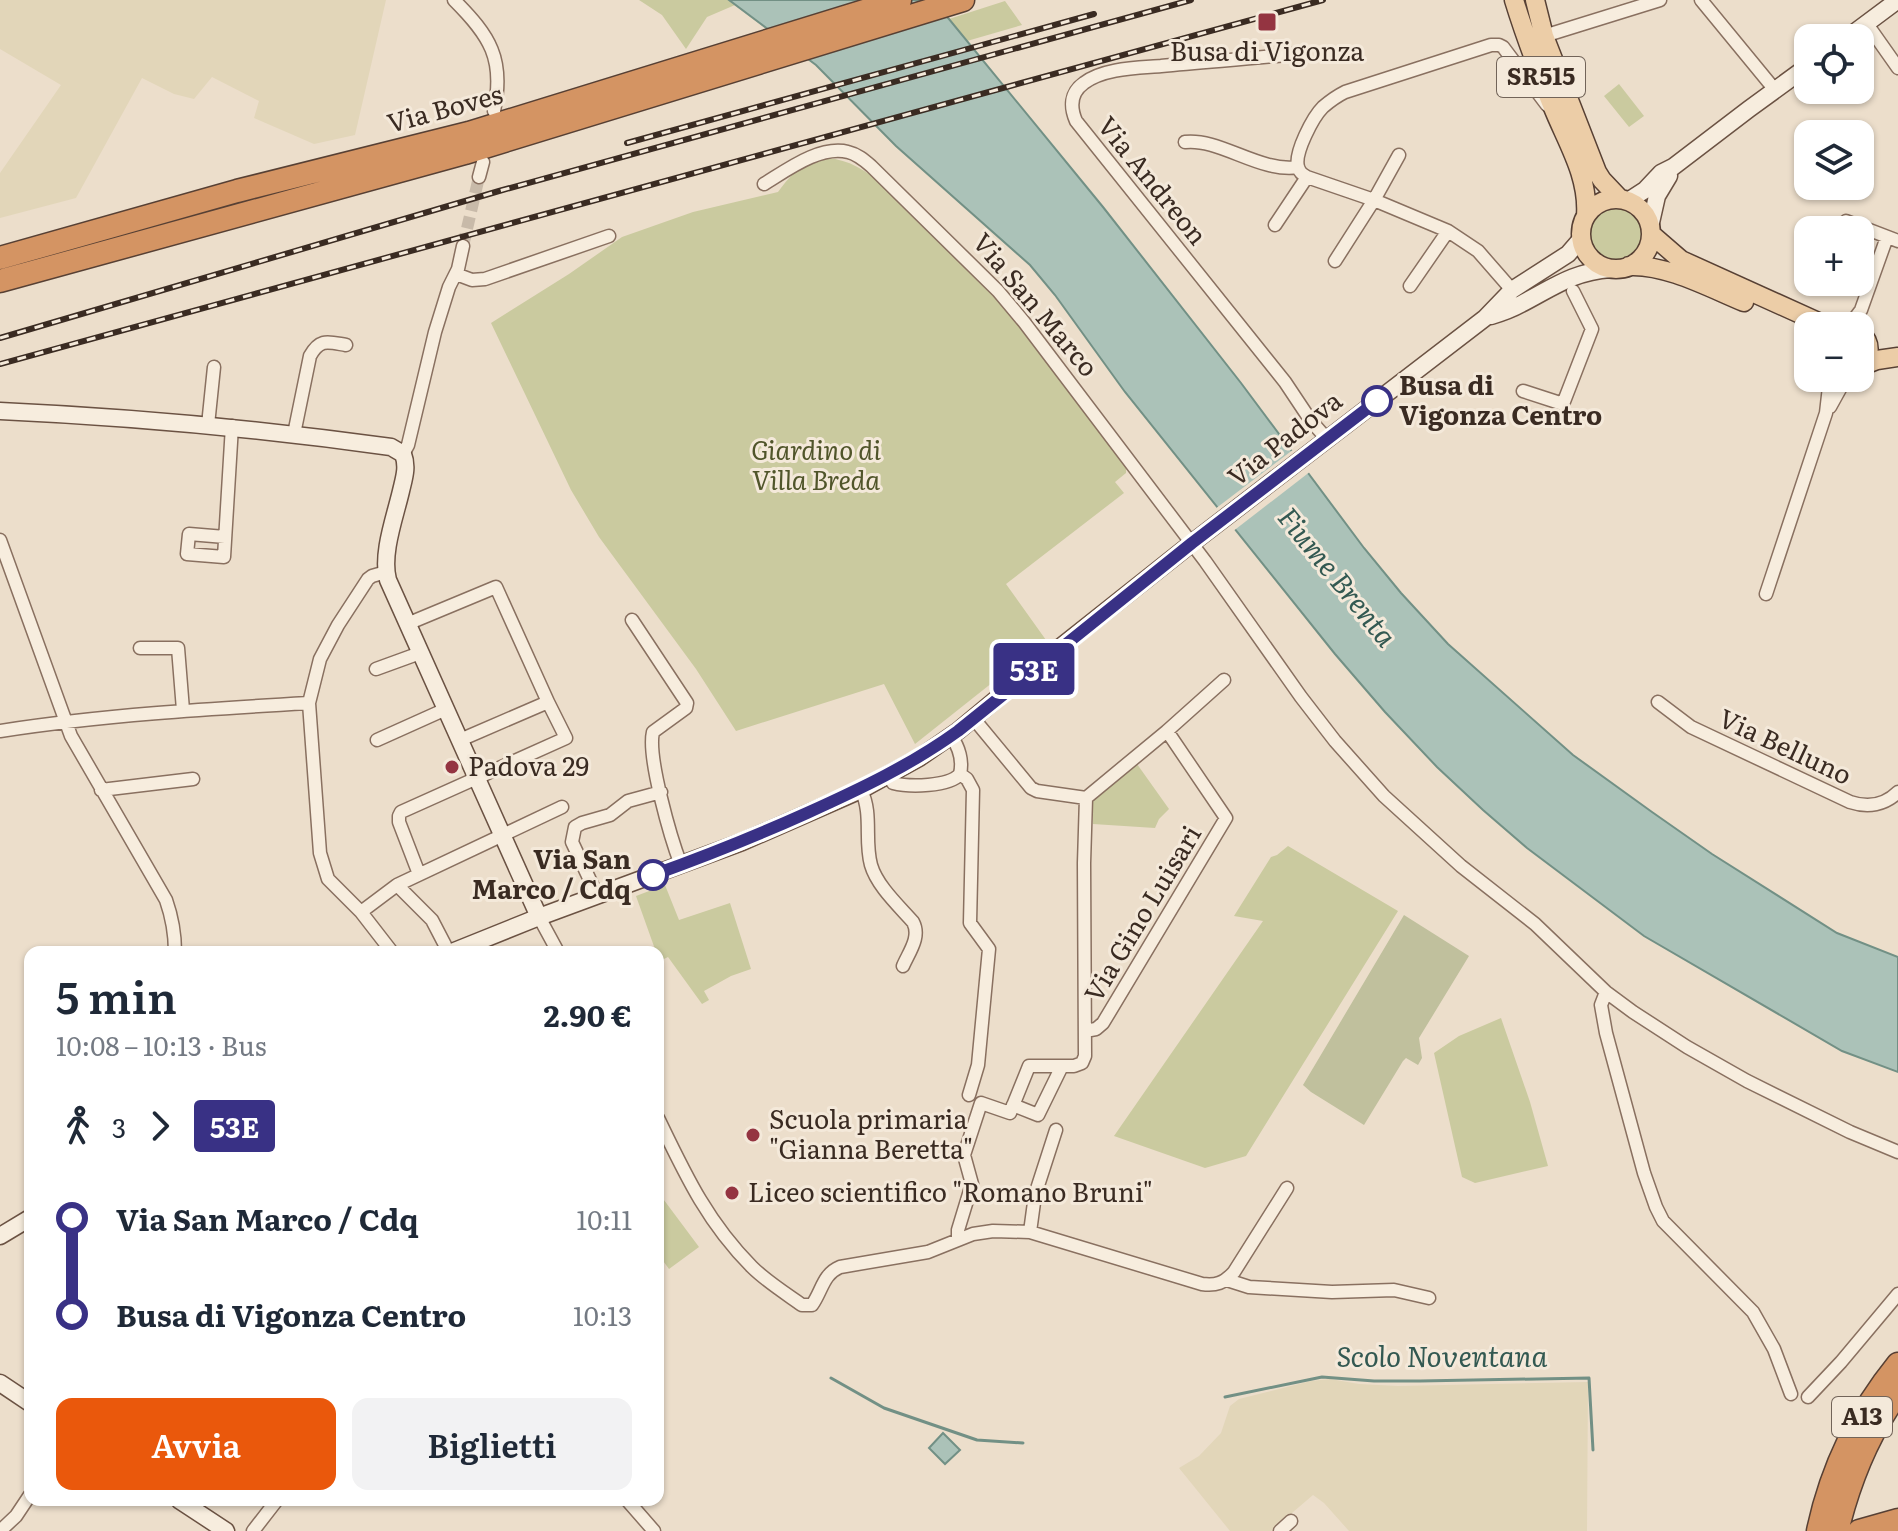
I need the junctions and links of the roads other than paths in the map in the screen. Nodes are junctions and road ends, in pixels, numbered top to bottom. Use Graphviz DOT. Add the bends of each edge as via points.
graph roads {
  1 [pos="454,0"];
  2 [pos="900,0"];
  3 [pos="963,0"];
  4 [pos="1514,0"];
  5 [pos="1535,0"];
  6 [pos="1660,0"];
  7 [pos="1701,0"];
  8 [pos="1898,0"];
  9 [pos="1867,24"];
  10 [pos="1874,34"];
  11 [pos="1544,36"];
  12 [pos="1302,53"];
  13 [pos="1898,68"];
  14 [pos="706,71"];
  15 [pos="1794,76"];
  16 [pos="1775,90"];
  17 [pos="1553,109"];
  18 [pos="494,111"];
  19 [pos="1185,142"];
  20 [pos="1399,155"];
  21 [pos="483,162"];
  22 [pos="1673,167"];
  23 [pos="1302,172"];
  24 [pos="479,177"];
  25 [pos="764,184"];
  26 [pos="1374,200"];
  27 [pos="1624,200"];
  28 [pos="1586,216"];
  29 [pos="1275,225"];
  30 [pos="1651,230"];
  31 [pos="1448,231"];
  32 [pos="609,236"];
  33 [pos="1581,239"];
  34 [pos="1892,239"];
  35 [pos="463,246"];
  36 [pos="0,258"];
  37 [pos="1335,261"];
  38 [pos="1620,267"];
  39 [pos="456,274"];
  40 [pos="0,281"];
  41 [pos="1410,286"];
  42 [pos="1512,290"];
  43 [pos="1573,291"];
  44 [pos="1796,312"];
  45 [pos="1860,312"];
  46 [pos="1485,318"];
  47 [pos="1794,324"];
  48 [pos="1874,342"];
  49 [pos="346,345"];
  50 [pos="1898,355"];
  51 [pos="1874,361"];
  52 [pos="214,367"];
  53 [pos="1523,391"];
  54 [pos="1828,392"];
  55 [pos="1838,392"];
  56 [pos="0,411"];
  57 [pos="1826,413"];
  58 [pos="208,425"];
  59 [pos="232,426"];
  60 [pos="294,434"];
  61 [pos="1321,440"];
  62 [pos="404,460"];
  63 [pos="225,537"];
  64 [pos="1199,538"];
  65 [pos="0,540"];
  66 [pos="386,572"];
  67 [pos="1766,594"];
  68 [pos="635,620"];
  69 [pos="407,624"];
  70 [pos="140,648"];
  71 [pos="420,653"];
  72 [pos="376,669"];
  73 [pos="1224,680"];
  74 [pos="548,702"];
  75 [pos="1658,702"];
  76 [pos="309,703"];
  77 [pos="446,709"];
  78 [pos="183,710"];
  79 [pos="974,719"];
  80 [pos="64,721"];
  81 [pos="0,731"];
  82 [pos="1167,731"];
  83 [pos="951,736"];
  84 [pos="377,740"];
  85 [pos="460,740"];
  86 [pos="960,774"];
  87 [pos="888,775"];
  88 [pos="478,777"];
  89 [pos="193,779"];
  90 [pos="101,790"];
  91 [pos="861,790"];
  92 [pos="661,792"];
  93 [pos="1898,792"];
  94 [pos="1086,798"];
  95 [pos="562,807"];
  96 [pos="503,835"];
  97 [pos="681,865"];
  98 [pos="419,874"];
  99 [pos="397,885"];
  100 [pos="597,895"];
  101 [pos="361,912"];
  102 [pos="539,917"];
  103 [pos="174,946"];
  104 [pos="387,946"];
  105 [pos="447,946"];
  106 [pos="454,946"];
  107 [pos="555,946"];
  108 [pos="903,966"];
  109 [pos="1606,992"];
  110 [pos="1085,1031"];
  111 [pos="1062,1066"];
  112 [pos="969,1095"];
  113 [pos="1013,1105"];
  114 [pos="664,1130"];
  115 [pos="1056,1130"];
  116 [pos="1898,1152"];
  117 [pos="1287,1188"];
  118 [pos="24,1222"];
  119 [pos="1030,1232"];
  120 [pos="0,1236"];
  121 [pos="958,1239"];
  122 [pos="1227,1280"];
  123 [pos="1898,1294"];
  124 [pos="1429,1298"];
  125 [pos="1898,1364"];
  126 [pos="0,1383"];
  127 [pos="1898,1393"];
  128 [pos="1791,1394"];
  129 [pos="1808,1397"];
  130 [pos="24,1399"];
  131 [pos="1843,1476"];
  132 [pos="24,1504"];
  133 [pos="188,1506"];
  134 [pos="272,1506"];
  135 [pos="632,1506"];
  136 [pos="1896,1520"];
  137 [pos="1291,1521"];
  138 [pos="0,1531"];
  139 [pos="226,1531"];
  140 [pos="253,1531"];
  141 [pos="654,1531"];
  142 [pos="1280,1531"];
  143 [pos="1818,1531"];
  144 [pos="1837,1531"];
  145 [pos="1859,1531"];
  1 -- 18 [label="street" via="494,51"];
  2 -- 14 [label="highway, Via Boves"];
  3 -- 14 [label="highway, Via Boves"];
  4 -- 17 [label="main road, SR515"];
  5 -- 11 [label="main road, SR515"];
  6 -- 11 [label="street"];
  7 -- 16 [label="street"];
  8 -- 9 [label="main road"];
  10 -- 13 [label="street"];
  11 -- 27 [label="main road, SR515" via="1597,172"];
  12 -- 61 [label="street, Via Andreon" via="1110,73 1081,85 1071,110 1285,382"];
  14 -- 36 [label="highway, Via Boves" via="237,191"];
  14 -- 40 [label="highway, Via Boves" via="465,153"];
  15 -- 16 [label="main road"];
  16 -- 22 [label="main road"];
  17 -- 23 [label="street" via="1503,47 1491,45 1339,95 1311,125 1298,159"];
  17 -- 28 [label="main road, SR515" via="1580,170"];
  19 -- 23 [label="street"];
  20 -- 26 [label="street"];
  21 -- 24 [label="street"];
  22 -- 27 [label="main road"];
  22 -- 30 [label="main road" via="1657,196"];
  23 -- 26 [label="street"];
  23 -- 29 [label="street"];
  25 -- 64 [label="street, Via San Marco" via="805,159 836,151 854,154 871,166 1007,301"];
  26 -- 31 [label="street"];
  26 -- 37 [label="street"];
  27 -- 28 [label="main road" via="1600,202"];
  27 -- 30 [label="main road" via="1643,211"];
  28 -- 33 [label="main road"];
  30 -- 38 [label="main road" via="1644,255"];
  30 -- 44 [label="main road" via="1681,260"];
  31 -- 41 [label="street"];
  31 -- 42 [label="street" via="1478,251"];
  32 -- 39 [label="street" via="485,279"];
  33 -- 38 [label="main road" via="1591,259"];
  33 -- 42 [label="main road, Via Padova" via="1568,254"];
  34 -- 45 [label="street"];
  35 -- 39 [label="street"];
  38 -- 46 [label="main road, Via Padova" via="1571,277"];
  38 -- 47 [label="main road" via="1661,269"];
  39 -- 62 [label="street" via="444,300"];
  42 -- 46 [label="main road, Via Padova"];
  43 -- 53 [label="street" via="1592,329 1563,404"];
  46 -- 61 [label="main road, Via Padova"];
  48 -- 50 [label="main road"];
  49 -- 60 [label="street" via="326,341 310,356"];
  50 -- 51 [label="main road"];
  52 -- 58 [label="street"];
  54 -- 57 [label="street"];
  55 -- 57 [label="street"];
  56 -- 58 [label="main road"];
  57 -- 67 [label="street"];
  58 -- 59 [label="main road"];
  59 -- 60 [label="main road"];
  59 -- 63 [label="street"];
  60 -- 62 [label="main road" via="391,447"];
  61 -- 64 [label="main road, Via Padova"];
  62 -- 66 [label="main road"];
  64 -- 79 [label="main road"];
  64 -- 109 [label="street, Via San Marco" via="1301,697 1384,796"];
  65 -- 80 [label="street"];
  66 -- 69 [label="main road"];
  66 -- 76 [label="street" via="368,579 338,625 320,659"];
  68 -- 92 [label="street" via="687,703 653,732"];
  69 -- 71 [label="main road"];
  69 -- 74 [label="street" via="496,587"];
  70 -- 78 [label="street" via="178,648"];
  71 -- 72 [label="street"];
  71 -- 77 [label="main road"];
  73 -- 82 [label="street"];
  74 -- 85 [label="street"];
  74 -- 88 [label="street" via="566,738"];
  75 -- 93 [label="street, Via Belluno" via="1691,727 1859,805 1885,802"];
  76 -- 78 [label="street"];
  76 -- 101 [label="street" via="320,853 328,879"];
  77 -- 84 [label="street"];
  77 -- 85 [label="main road"];
  78 -- 80 [label="street"];
  79 -- 83 [label="main road"];
  79 -- 94 [label="street" via="1031,788"];
  80 -- 81 [label="street"];
  80 -- 90 [label="street"];
  82 -- 94 [label="street"];
  82 -- 110 [label="street, Via Gino Luisari" via="1226,818 1103,1023"];
  83 -- 86 [label="street" via="958,747"];
  83 -- 87 [label="main road"];
  85 -- 88 [label="main road"];
  86 -- 87 [label="street" via="949,782 912,786 893,783"];
  86 -- 112 [label="street" via="973,790 970,923 989,949 978,1065"];
  87 -- 91 [label="main road"];
  88 -- 96 [label="main road"];
  88 -- 98 [label="street" via="399,816"];
  89 -- 90 [label="street"];
  90 -- 103 [label="street" via="166,900"];
  91 -- 97 [label="main road"];
  91 -- 108 [label="street" via="874,873 917,930"];
  92 -- 97 [label="street"];
  92 -- 100 [label="street" via="628,801 610,815 575,827 572,842"];
  94 -- 110 [label="street"];
  95 -- 96 [label="street"];
  96 -- 98 [label="street"];
  96 -- 102 [label="main road"];
  97 -- 100 [label="main road"];
  98 -- 99 [label="street"];
  99 -- 101 [label="street"];
  99 -- 105 [label="street" via="432,920"];
  100 -- 102 [label="main road"];
  101 -- 104 [label="street"];
  102 -- 106 [label="main road"];
  102 -- 107 [label="street"];
  109 -- 116 [label="street, Via San Marco" via="1747,1081"];
  109 -- 128 [label="street" via="1601,1005 1606,1033 1656,1207 1663,1221 1753,1312"];
  110 -- 111 [label="street" via="1082,1063"];
  111 -- 113 [label="street" via="1029,1066"];
  111 -- 113 [label="street" via="1038,1115"];
  113 -- 121 [label="street" via="1010,1113 981,1103 964,1155 972,1184"];
  114 -- 121 [label="street" via="718,1228 753,1269 802,1305 812,1305 826,1277 840,1267 928,1252"];
  115 -- 119 [label="street" via="1037,1185"];
  117 -- 122 [label="street"];
  118 -- 120 [label="main road"];
  119 -- 121 [label="street" via="993,1231"];
  119 -- 122 [label="street" via="1202,1284"];
  122 -- 124 [label="street" via="1249,1287 1394,1290"];
  123 -- 129 [label="street"];
  125 -- 131 [label="highway, A13" via="1849,1440"];
  126 -- 130 [label="main road"];
  127 -- 131 [label="highway"];
  131 -- 143 [label="highway, A13" via="1823,1510"];
  131 -- 144 [label="highway, A13"];
  132 -- 138 [label="street"];
  133 -- 139 [label="main road"];
  134 -- 140 [label="street"];
  135 -- 141 [label="street"];
  136 -- 145 [label="highway"];
  137 -- 142 [label="street"];
}
